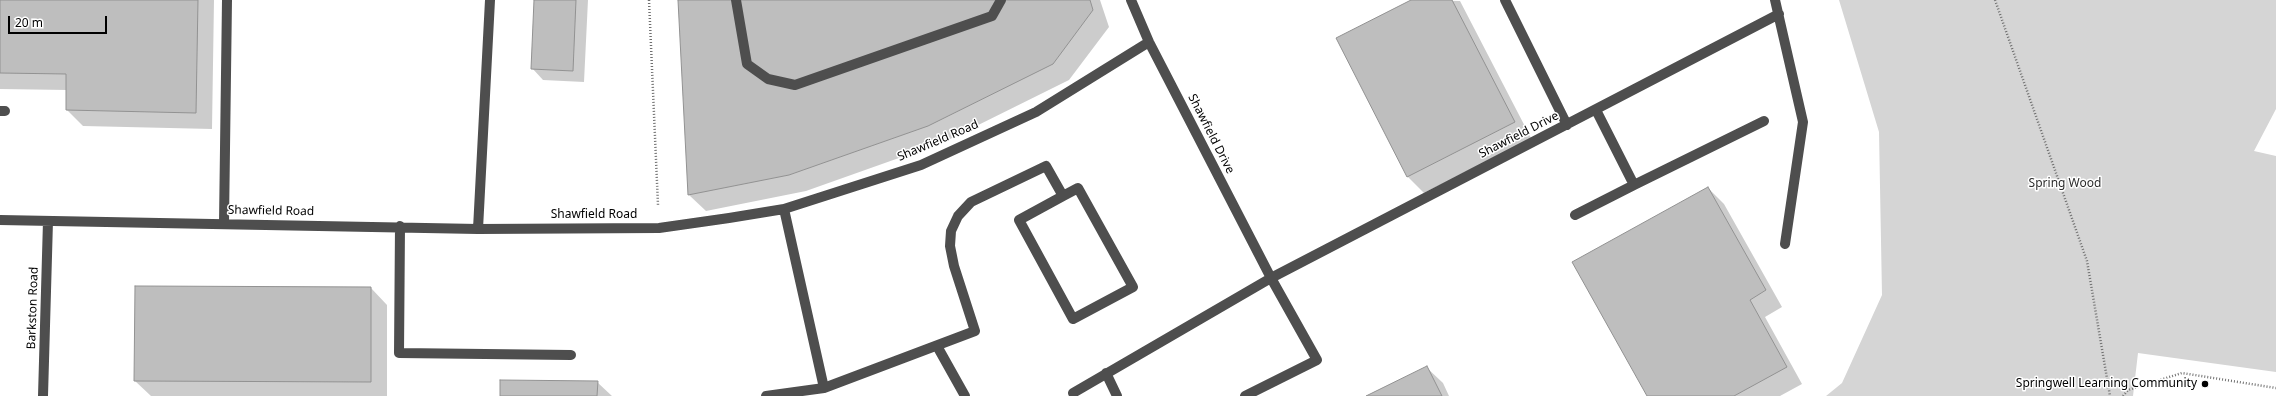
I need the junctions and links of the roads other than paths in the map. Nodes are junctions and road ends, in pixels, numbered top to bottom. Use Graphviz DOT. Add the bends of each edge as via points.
graph roads {
  1 [pos="227,0"];
  2 [pos="490,0"];
  3 [pos="736,0"];
  4 [pos="1002,0"];
  5 [pos="1131,0"];
  6 [pos="1505,0"];
  7 [pos="1775,0"];
  8 [pos="1779,14"];
  9 [pos="1149,42"];
  10 [pos="1596,110"];
  11 [pos="1764,121"];
  12 [pos="1567,125"];
  13 [pos="1634,185"];
  14 [pos="1063,196"];
  15 [pos="784,209"];
  16 [pos="1575,215"];
  17 [pos="0,220"];
  18 [pos="48,221"];
  19 [pos="224,224"];
  20 [pos="400,226"];
  21 [pos="478,229"];
  22 [pos="1785,244"];
  23 [pos="1271,278"];
  24 [pos="937,346"];
  25 [pos="571,354"];
  26 [pos="1106,374"];
  27 [pos="824,388"];
  28 [pos="1073,393"];
  29 [pos="43,396"];
  30 [pos="766,396"];
  31 [pos="965,396"];
  32 [pos="1118,396"];
  33 [pos="1245,396"];
  1 -- 19 [label="street"];
  2 -- 21 [label="street"];
  3 -- 4 [label="street" via="747,64 768,79 795,86 992,16"];
  5 -- 9 [label="street, Shawfield Drive"];
  6 -- 12 [label="street"];
  7 -- 8 [label="street"];
  8 -- 10 [label="street, Shawfield Drive"];
  8 -- 22 [label="street" via="1804,122"];
  9 -- 15 [label="street, Shawfield Road" via="1036,112 928,162"];
  9 -- 23 [label="street, Shawfield Drive"];
  10 -- 12 [label="street, Shawfield Drive"];
  10 -- 13 [label="street"];
  11 -- 13 [label="street"];
  12 -- 23 [label="street, Shawfield Drive"];
  13 -- 16 [label="street"];
  14 -- 14 [label="street" via="1019,220 1073,319 1133,287 1078,188"];
  14 -- 24 [label="street" via="1046,166 971,202 958,216 951,231 950,246 954,266 976,331"];
  15 -- 21 [label="street, Shawfield Road" via="659,228"];
  15 -- 27 [label="street"];
  17 -- 18 [label="street, Shawfield Road"];
  18 -- 19 [label="street, Shawfield Road"];
  18 -- 29 [label="street, Barkston Road"];
  19 -- 20 [label="street, Shawfield Road"];
  20 -- 21 [label="street, Shawfield Road"];
  20 -- 25 [label="street" via="399,353"];
  23 -- 26 [label="street, Shawfield Drive"];
  23 -- 33 [label="street" via="1317,360"];
  24 -- 27 [label="street"];
  24 -- 31 [label="street"];
  26 -- 28 [label="street, Shawfield Drive"];
  26 -- 32 [label="street"];
  27 -- 30 [label="street"];
}
